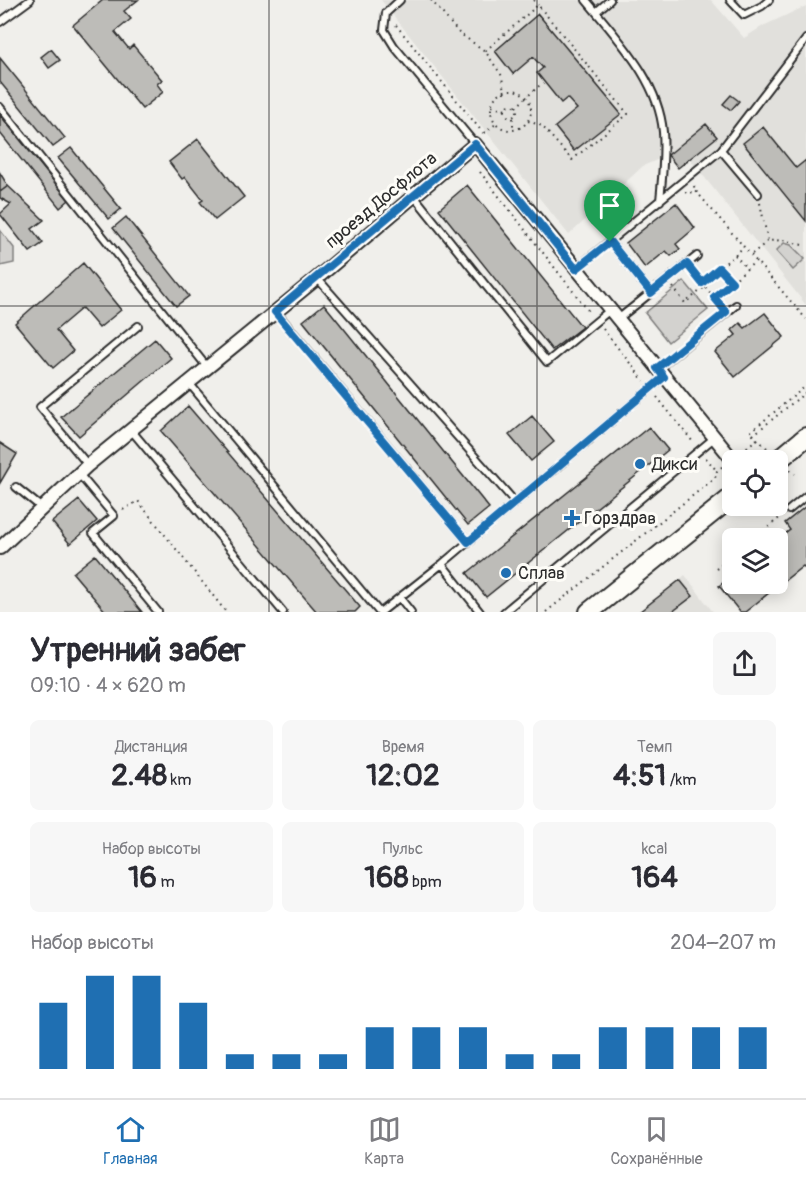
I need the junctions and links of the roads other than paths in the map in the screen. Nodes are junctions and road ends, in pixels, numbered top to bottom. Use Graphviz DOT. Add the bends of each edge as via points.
graph roads {
  1 [pos="30,0"];
  2 [pos="400,0"];
  3 [pos="586,0"];
  4 [pos="610,0"];
  5 [pos="730,0"];
  6 [pos="769,0"];
  7 [pos="597,12"];
  8 [pos="0,22"];
  9 [pos="806,39"];
  10 [pos="0,107"];
  11 [pos="475,144"];
  12 [pos="721,150"];
  13 [pos="758,194"];
  14 [pos="414,196"];
  15 [pos="660,201"];
  16 [pos="610,242"];
  17 [pos="696,256"];
  18 [pos="576,269"];
  19 [pos="317,278"];
  20 [pos="651,293"];
  21 [pos="736,305"];
  22 [pos="275,312"];
  23 [pos="614,315"];
  24 [pos="138,326"];
  25 [pos="207,367"];
  26 [pos="660,373"];
  27 [pos="189,382"];
  28 [pos="131,430"];
  29 [pos="714,438"];
  30 [pos="806,438"];
  31 [pos="724,450"];
  32 [pos="788,452"];
  33 [pos="88,465"];
  34 [pos="79,474"];
  35 [pos="16,487"];
  36 [pos="806,496"];
  37 [pos="515,502"];
  38 [pos="722,505"];
  39 [pos="42,508"];
  40 [pos="789,510"];
  41 [pos="468,542"];
  42 [pos="0,548"];
  43 [pos="442,564"];
  44 [pos="400,598"];
  45 [pos="158,612"];
  46 [pos="283,612"];
  47 [pos="380,612"];
  48 [pos="411,612"];
  49 [pos="480,612"];
  50 [pos="504,612"];
  51 [pos="589,612"];
  1 -- 8 [label="lane"];
  2 -- 11 [label="lane" via="386,13 384,30"];
  3 -- 7 [label="lane"];
  4 -- 7 [label="lane"];
  5 -- 6 [label="lane" via="744,15"];
  7 -- 15 [label="lane" via="634,58 659,111 663,140"];
  9 -- 12 [label="lane"];
  10 -- 25 [label="lane"];
  11 -- 14 [label="street, проезд Досфлота"];
  11 -- 18 [label="street"];
  12 -- 13 [label="lane"];
  12 -- 15 [label="lane"];
  14 -- 19 [label="street, проезд Досфлота"];
  14 -- 23 [label="lane" via="547,362"];
  15 -- 16 [label="lane"];
  16 -- 18 [label="lane"];
  16 -- 20 [label="lane"];
  17 -- 20 [label="lane"];
  18 -- 23 [label="street"];
  19 -- 22 [label="street, проезд Досфлота"];
  19 -- 37 [label="lane"];
  20 -- 23 [label="lane"];
  21 -- 26 [label="lane"];
  22 -- 25 [label="street, проезд Досфлота"];
  22 -- 41 [label="lane"];
  23 -- 26 [label="street"];
  24 -- 33 [label="lane" via="40,407"];
  25 -- 27 [label="street, проезд Досфлота"];
  26 -- 29 [label="street"];
  26 -- 37 [label="lane"];
  27 -- 28 [label="street, проезд Досфлота"];
  27 -- 47 [label="lane"];
  28 -- 33 [label="street, проезд Досфлота"];
  28 -- 46 [label="lane"];
  29 -- 31 [label="street"];
  29 -- 50 [label="lane"];
  30 -- 32 [label="main road"];
  33 -- 34 [label="street, проезд Досфлота"];
  34 -- 39 [label="street, проезд Досфлота"];
  34 -- 45 [label="lane" via="114,516 93,533"];
  35 -- 39 [label="lane"];
  36 -- 40 [label="lane"];
  37 -- 41 [label="lane"];
  38 -- 51 [label="main road"];
  39 -- 42 [label="street, проезд Досфлота"];
  41 -- 43 [label="lane"];
  43 -- 44 [label="lane"];
  43 -- 49 [label="lane"];
  44 -- 47 [label="lane"];
  44 -- 48 [label="lane"];
}
